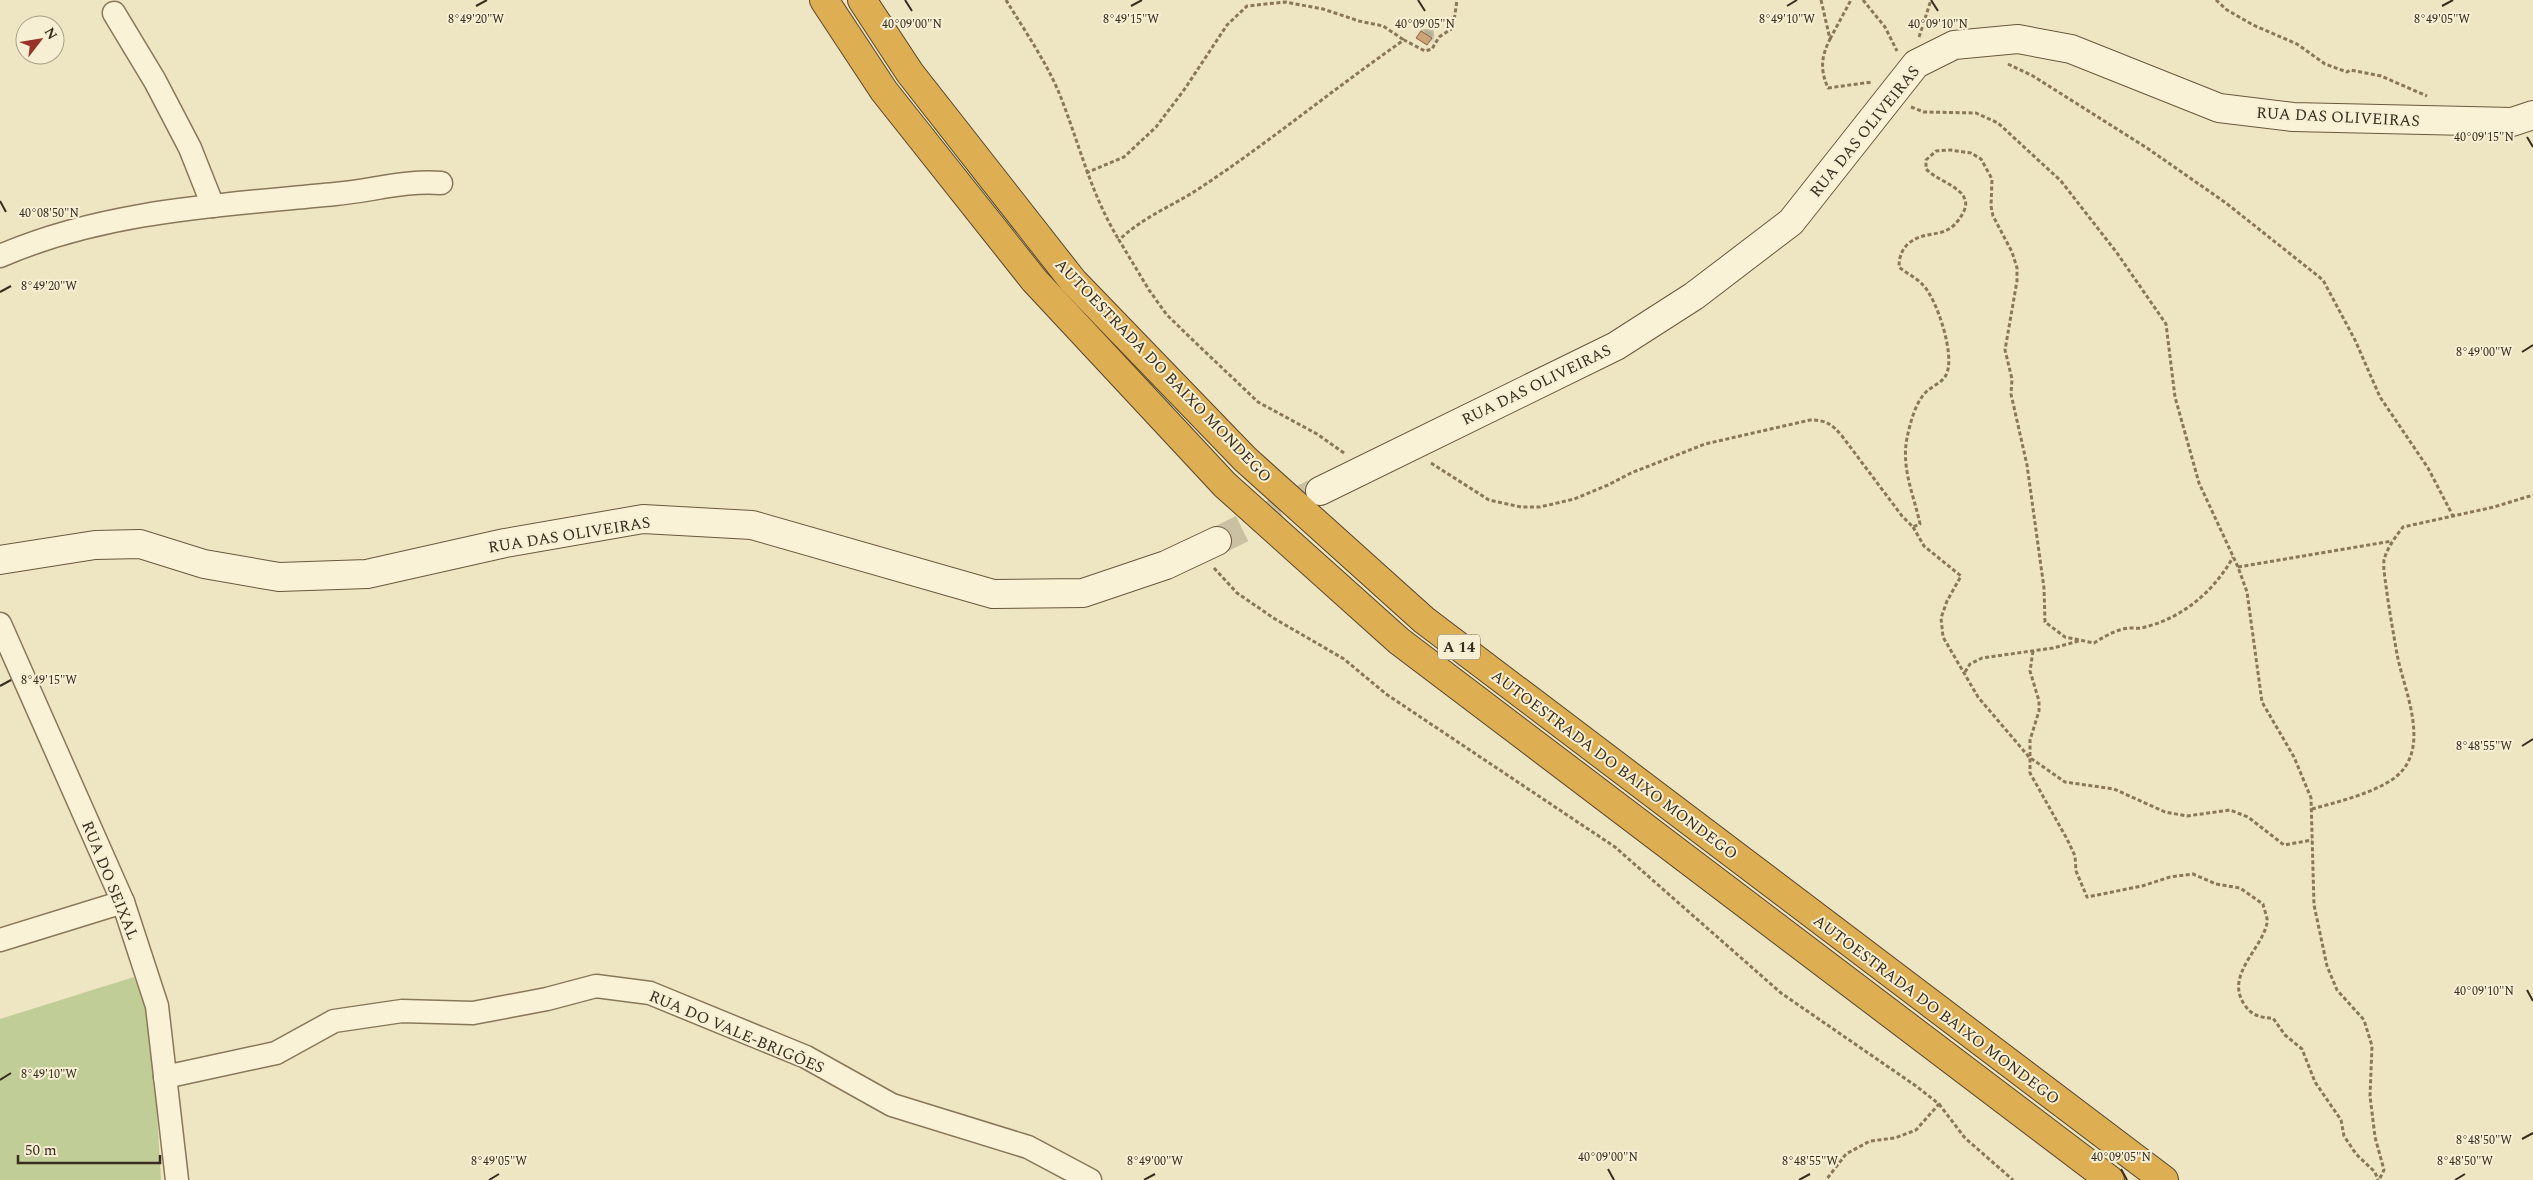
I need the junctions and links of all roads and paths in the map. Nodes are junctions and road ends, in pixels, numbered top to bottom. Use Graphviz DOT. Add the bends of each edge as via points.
graph roads {
  1 [pos="824,0"];
  2 [pos="862,0"];
  3 [pos="1006,0"];
  4 [pos="1456,0"];
  5 [pos="1821,0"];
  6 [pos="1851,0"];
  7 [pos="1863,0"];
  8 [pos="2216,0"];
  9 [pos="1932,1"];
  10 [pos="114,13"];
  11 [pos="1830,39"];
  12 [pos="1404,40"];
  13 [pos="2000,60"];
  14 [pos="1911,71"];
  15 [pos="1887,99"];
  16 [pos="2435,100"];
  17 [pos="2533,115"];
  18 [pos="1086,173"];
  19 [pos="441,183"];
  20 [pos="213,206"];
  21 [pos="1120,240"];
  22 [pos="0,256"];
  23 [pos="1407,447"];
  24 [pos="1358,471"];
  25 [pos="1320,491"];
  26 [pos="2533,495"];
  27 [pos="2453,516"];
  28 [pos="1913,527"];
  29 [pos="2393,541"];
  30 [pos="1208,545"];
  31 [pos="2233,557"];
  32 [pos="0,560"];
  33 [pos="2238,567"];
  34 [pos="0,624"];
  35 [pos="2079,641"];
  36 [pos="2032,651"];
  37 [pos="1965,672"];
  38 [pos="2029,757"];
  39 [pos="2312,809"];
  40 [pos="2312,840"];
  41 [pos="123,902"];
  42 [pos="0,940"];
  43 [pos="165,1077"];
  44 [pos="1939,1104"];
  45 [pos="177,1180"];
  46 [pos="1090,1180"];
  47 [pos="1826,1180"];
  48 [pos="2013,1180"];
  49 [pos="2110,1180"];
  50 [pos="2164,1180"];
  51 [pos="2378,1180"];
  1 -- 49 [label="highway, AUTOESTRADA DO BAIXO MONDEGO / A 14" via="884,92 1034,280 1225,485 1399,641"];
  2 -- 50 [label="highway, AUTOESTRADA DO BAIXO MONDEGO / A 14" via="910,72 1073,280 1252,466 1424,620"];
  3 -- 18 [label="path" via="1063,101"];
  4 -- 12 [label="path" via="1453,28 1439,37 1432,49 1425,51"];
  5 -- 11 [label="path"];
  6 -- 11 [label="path"];
  7 -- 14 [label="path"];
  8 -- 16 [label="path" via="2253,25 2297,44 2325,64 2347,72 2381,76"];
  9 -- 14 [label="path"];
  10 -- 20 [label="street" via="190,148"];
  11 -- 14 [label="path" via="1822,54 1822,75 1828,88"];
  12 -- 18 [label="path" via="1383,26 1359,22 1323,9 1286,2 1246,6 1227,25 1156,127 1124,157"];
  12 -- 21 [label="path" via="1207,183 1134,225"];
  13 -- 27 [label="path" via="2032,76 2147,148 2226,203 2323,280 2380,397 2428,468"];
  14 -- 15 [label="street, RUA DAS OLIVEIRAS"];
  14 -- 17 [label="street, RUA DAS OLIVEIRAS" via="1954,45 2018,39 2071,49 2219,108 2293,117 2512,122"];
  15 -- 23 [label="street, RUA DAS OLIVEIRAS" via="1791,222 1694,296 1616,346"];
  15 -- 31 [label="path" via="1924,112 1976,113 1998,123 2061,181 2117,253 2166,324 2175,397 2199,483"];
  18 -- 21 [label="path" via="1109,224"];
  19 -- 20 [label="street" via="419,181 359,192"];
  20 -- 22 [label="street" via="131,217 20,247"];
  21 -- 24 [label="path" via="1167,314 1198,346 1258,402 1339,448"];
  23 -- 24 [label="street, RUA DAS OLIVEIRAS"];
  23 -- 28 [label="path" via="1489,500 1521,507 1540,507 1574,500 1631,472 1705,444 1810,420 1823,420 1834,426"];
  24 -- 25 [label="street, RUA DAS OLIVEIRAS"];
  26 -- 27 [label="path"];
  27 -- 29 [label="path" via="2403,527"];
  28 -- 35 [label="path" via="1920,524 1904,457 1907,439 1918,405 1925,393 1946,375 1949,362 1946,333 1937,309 1924,285 1899,266 1899,258 1911,241 1949,230 1965,208 1966,200 1960,192 1926,169 1926,160 1930,156 1950,150 1981,158 1988,169 1993,189 1991,206 2017,268 2018,281 2005,350 2027,464 2044,588 2045,622 2065,637"];
  28 -- 37 [label="path" via="1924,546 1961,576 1941,618 1943,636"];
  29 -- 33 [label="path"];
  29 -- 39 [label="path" via="2384,560 2385,579 2398,654 2410,696 2414,742 2408,760 2392,780 2373,790"];
  30 -- 32 [label="street, RUA DAS OLIVEIRAS" via="1166,565 1083,593 993,594 752,525 644,519 505,543 367,574 279,577 204,564 140,544 95,545"];
  30 -- 44 [label="path" via="1218,574 1237,593 1344,659 1386,694 1615,847 1781,993"];
  31 -- 33 [label="path"];
  31 -- 35 [label="path" via="2207,593 2179,612 2145,628 2115,631 2094,643"];
  33 -- 39 [label="path" via="2246,592 2262,702 2294,757 2311,798"];
  34 -- 41 [label="street, RUA DO SEIXAL"];
  35 -- 36 [label="path"];
  36 -- 37 [label="path" via="1982,658 1970,664"];
  36 -- 38 [label="path" via="2030,671 2039,711 2030,740"];
  37 -- 38 [label="path" via="1978,697"];
  38 -- 40 [label="path" via="2065,782 2114,789 2165,812 2187,816 2230,810 2248,817 2284,845"];
  38 -- 51 [label="path" via="2030,773 2075,856 2076,871 2087,897 2193,874 2216,884 2240,888 2263,904 2267,920 2263,935 2240,976 2240,998 2249,1011 2261,1018 2273,1018 2285,1035 2302,1049 2315,1082 2340,1120 2344,1136 2356,1154 2375,1172"];
  39 -- 40 [label="path"];
  40 -- 51 [label="path" via="2314,905 2327,966 2337,990 2364,1020 2372,1046 2370,1096 2375,1137 2384,1170"];
  41 -- 42 [label="street"];
  41 -- 43 [label="street, RUA DO SEIXAL" via="157,1006"];
  43 -- 45 [label="street, RUA DO SEIXAL"];
  43 -- 46 [label="street, RUA DO VALE-BRIGÕES" via="276,1053 334,1021 402,1011 472,1013 596,986 650,993 806,1057 892,1104 1028,1147"];
  44 -- 47 [label="path" via="1916,1130 1896,1138 1870,1141 1846,1154"];
  44 -- 48 [label="path" via="1965,1138"];
}
